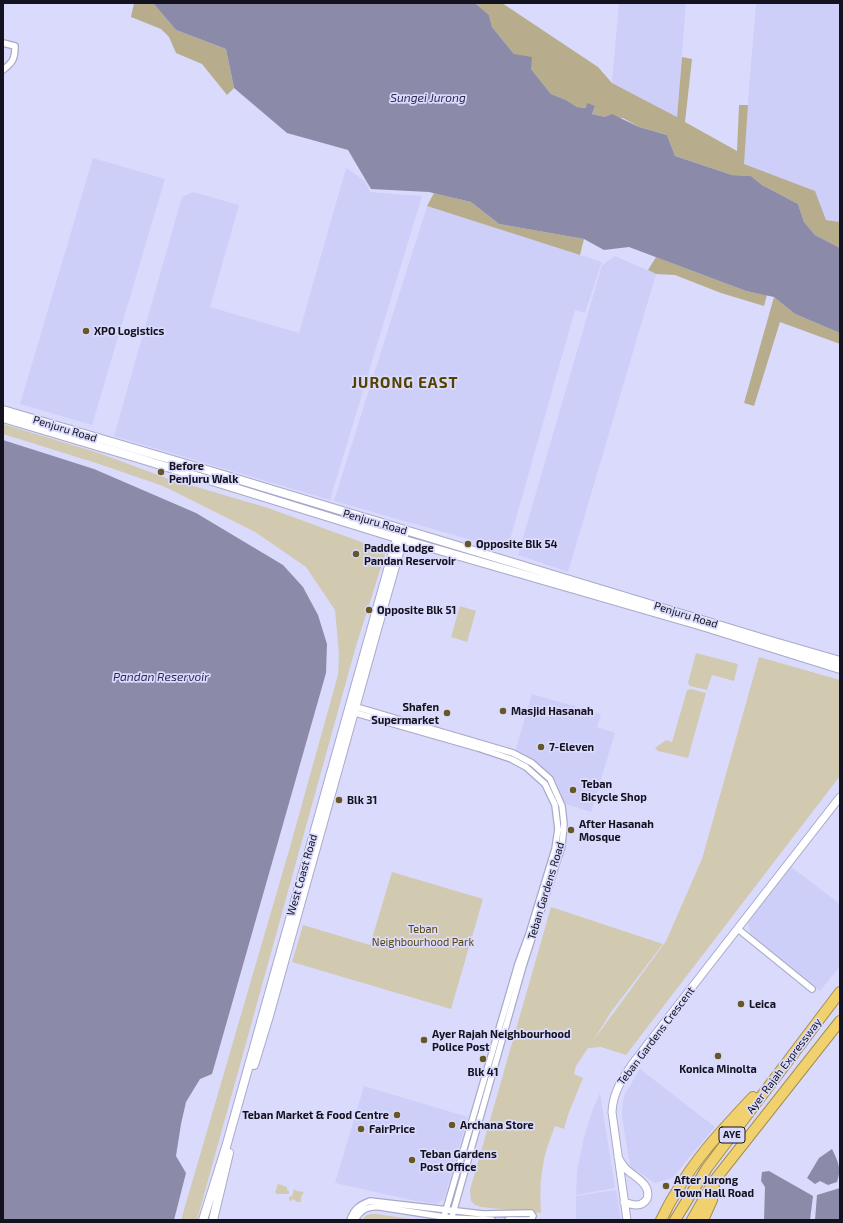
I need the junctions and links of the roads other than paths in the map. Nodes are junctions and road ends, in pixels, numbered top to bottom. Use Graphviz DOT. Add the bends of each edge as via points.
graph roads {
  1 [pos="3,43"];
  2 [pos="3,70"];
  3 [pos="3,410"];
  4 [pos="3,418"];
  5 [pos="402,530"];
  6 [pos="400,539"];
  7 [pos="683,618"];
  8 [pos="840,661"];
  9 [pos="840,668"];
  10 [pos="352,708"];
  11 [pos="840,797"];
  12 [pos="738,929"];
  13 [pos="520,965"];
  14 [pos="812,989"];
  15 [pos="840,992"];
  16 [pos="840,1021"];
  17 [pos="786,1062"];
  18 [pos="618,1157"];
  19 [pos="714,1181"];
  20 [pos="624,1202"];
  21 [pos="453,1211"];
  22 [pos="445,1216"];
  23 [pos="451,1219"];
  24 [pos="203,1220"];
  25 [pos="213,1220"];
  26 [pos="350,1220"];
  27 [pos="355,1220"];
  28 [pos="492,1220"];
  29 [pos="508,1220"];
  30 [pos="627,1220"];
  31 [pos="661,1220"];
  32 [pos="675,1220"];
  33 [pos="692,1220"];
  34 [pos="703,1220"];
  1 -- 2 [label="street" via="14,46 15,54 12,63"];
  3 -- 5 [label="main road, Penjuru Road"];
  4 -- 6 [label="main road, Penjuru Road"];
  5 -- 6 [label="main road, West Coast Road"];
  5 -- 7 [label="main road, Penjuru Road"];
  6 -- 7 [label="main road, Penjuru Road"];
  6 -- 10 [label="main road, West Coast Road"];
  7 -- 8 [label="main road, Penjuru Road"];
  7 -- 9 [label="main road, Penjuru Road"];
  10 -- 13 [label="street, Teban Gardens Road" via="513,753 532,763 550,779 562,806 562,846"];
  10 -- 24 [label="main road, West Coast Road"];
  10 -- 25 [label="main road, West Coast Road" via="271,1009 241,1107"];
  11 -- 12 [label="street, Teban Gardens Crescent"];
  12 -- 14 [label="street"];
  12 -- 18 [label="street, Teban Gardens Crescent" via="633,1063 616,1091 612,1112"];
  13 -- 21 [label="street, Teban Gardens Road"];
  13 -- 22 [label="street, Teban Gardens Road"];
  15 -- 17 [label="highway, Ayer Rajah Expressway / AYE"];
  16 -- 19 [label="highway, Ayer Rajah Expressway / AYE"];
  17 -- 31 [label="highway" via="711,1143 676,1192"];
  17 -- 32 [label="highway, Ayer Rajah Expressway / AYE" via="707,1168"];
  18 -- 20 [label="street, Teban Gardens Crescent"];
  18 -- 20 [label="street" via="625,1168 645,1185 648,1192 647,1200 641,1204 636,1206"];
  19 -- 33 [label="highway, Ayer Rajah Expressway / AYE"];
  19 -- 34 [label="highway" via="712,1200"];
  20 -- 30 [label="street, Teban Gardens Crescent"];
  21 -- 22 [label="street"];
  21 -- 23 [label="street, Teban Gardens Road"];
  21 -- 29 [label="street" via="483,1214 531,1213 533,1216 531,1220"];
  22 -- 23 [label="street"];
  22 -- 26 [label="street" via="370,1201 356,1208"];
  22 -- 27 [label="street" via="370,1206 363,1209"];
  23 -- 28 [label="street"];
}
